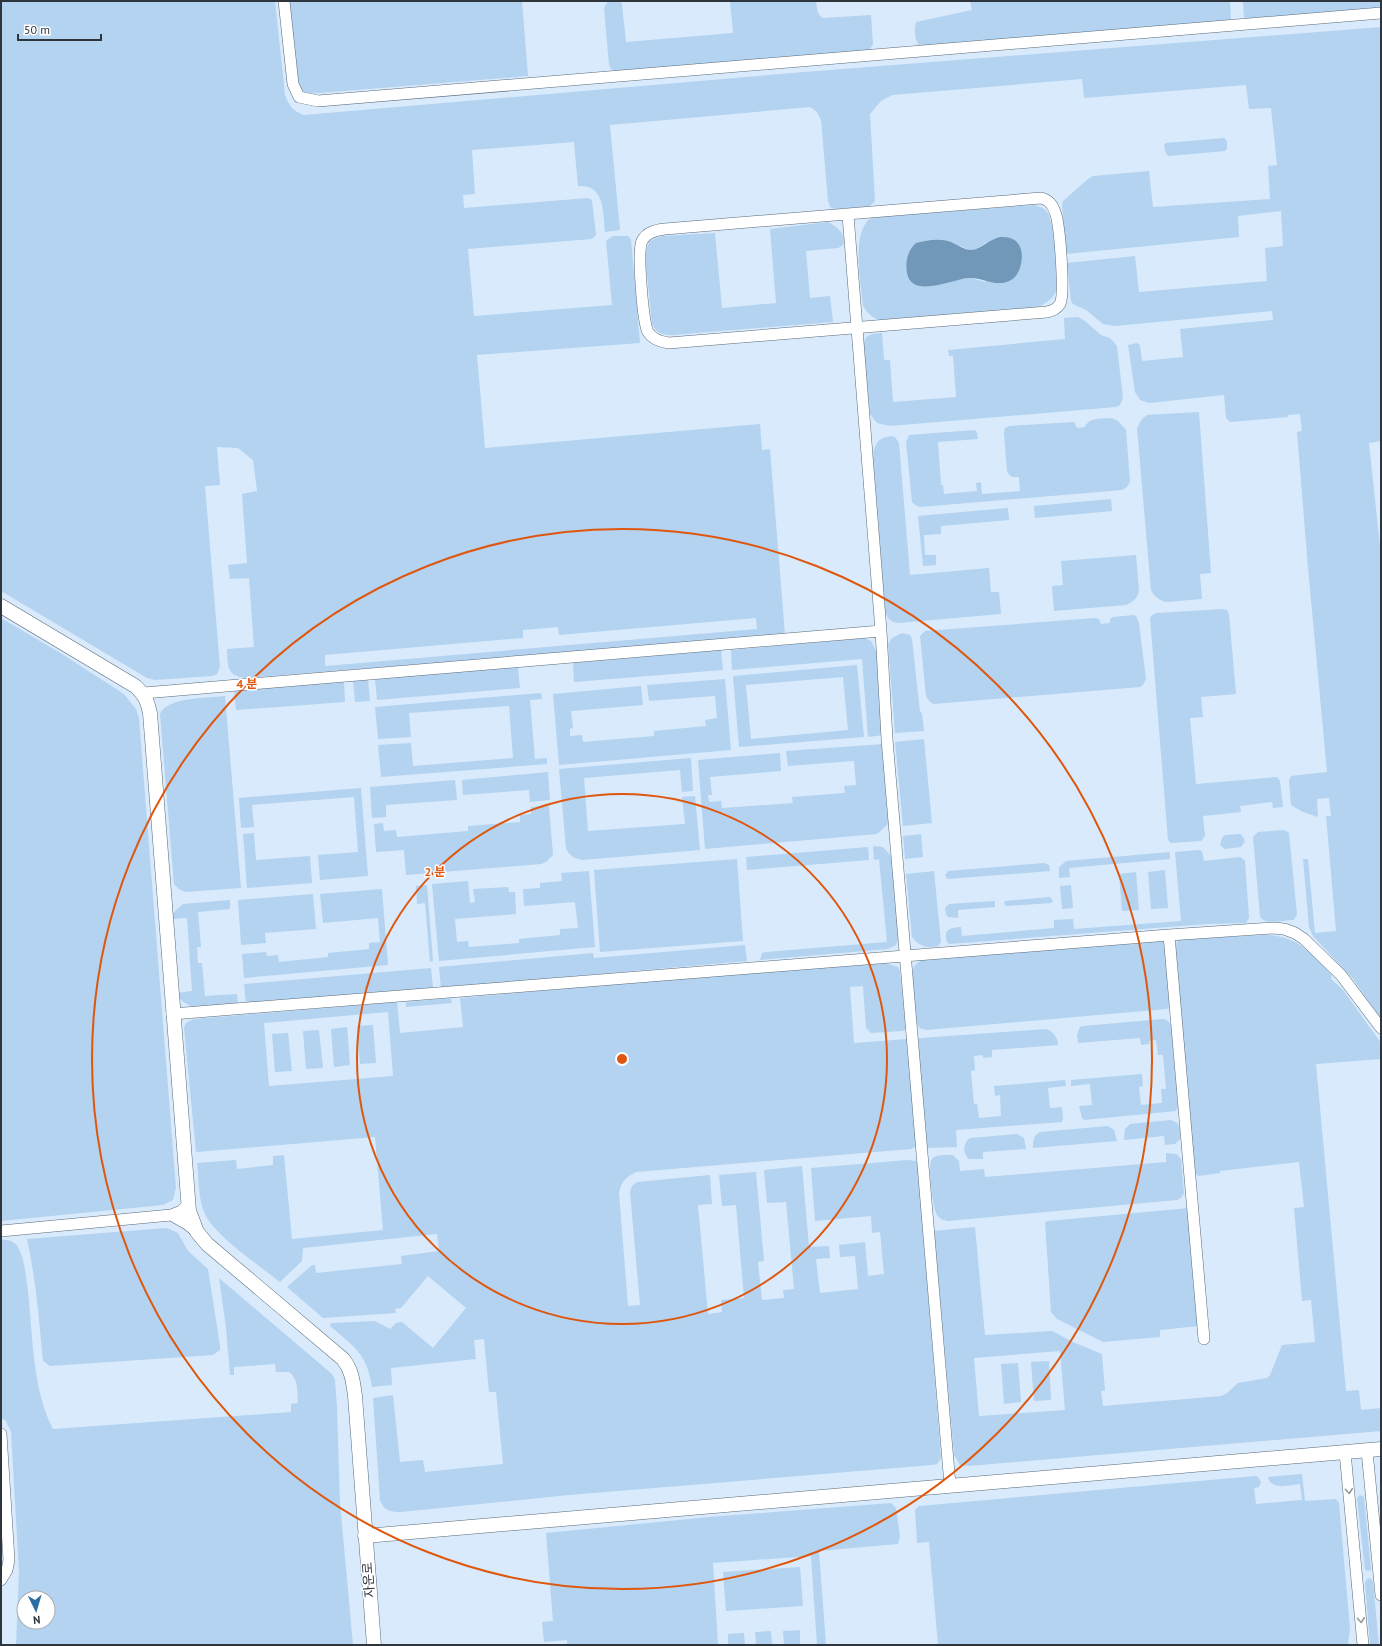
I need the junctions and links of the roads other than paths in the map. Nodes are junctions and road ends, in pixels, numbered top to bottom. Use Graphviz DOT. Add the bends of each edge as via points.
graph roads {
  1 [pos="284,1"];
  2 [pos="1381,13"];
  3 [pos="848,215"];
  4 [pos="857,328"];
  5 [pos="1,606"];
  6 [pos="881,631"];
  7 [pos="144,693"];
  8 [pos="1169,935"];
  9 [pos="905,956"];
  10 [pos="172,1014"];
  11 [pos="1381,1028"];
  12 [pos="188,1205"];
  13 [pos="171,1215"];
  14 [pos="1,1231"];
  15 [pos="198,1232"];
  16 [pos="1204,1339"];
  17 [pos="1,1434"];
  18 [pos="1381,1449"];
  19 [pos="1367,1451"];
  20 [pos="1345,1452"];
  21 [pos="950,1486"];
  22 [pos="365,1536"];
  23 [pos="1,1580"];
  24 [pos="1381,1595"];
  25 [pos="374,1645"];
  26 [pos="1363,1645"];
  1 -- 2 [label="street" via="293,84 300,97 318,101"];
  3 -- 4 [label="street"];
  3 -- 4 [label="street" via="1041,198 1048,200 1052,205 1058,221 1063,290 1060,304 1054,310"];
  3 -- 4 [label="street" via="660,229 642,240 639,254 645,327 653,338 660,342"];
  4 -- 6 [label="street"];
  5 -- 7 [label="street"];
  6 -- 7 [label="street"];
  6 -- 9 [label="street"];
  7 -- 10 [label="street, 자운로" via="150,713"];
  8 -- 9 [label="street"];
  8 -- 11 [label="street" via="1273,928 1295,933 1341,975"];
  8 -- 16 [label="street"];
  9 -- 10 [label="street"];
  9 -- 21 [label="street"];
  10 -- 12 [label="street, 자운로"];
  12 -- 13 [label="street" via="177,1214"];
  12 -- 15 [label="street, 자운로"];
  13 -- 14 [label="street"];
  13 -- 15 [label="street"];
  15 -- 22 [label="street, 자운로" via="207,1244 349,1366 355,1396"];
  17 -- 23 [label="street" via="9,1560 8,1570"];
  18 -- 19 [label="street"];
  19 -- 20 [label="street"];
  19 -- 24 [label="street"];
  20 -- 21 [label="street"];
  20 -- 26 [label="street, one-way"];
  21 -- 22 [label="street"];
  22 -- 25 [label="street, 자운로"];
}
